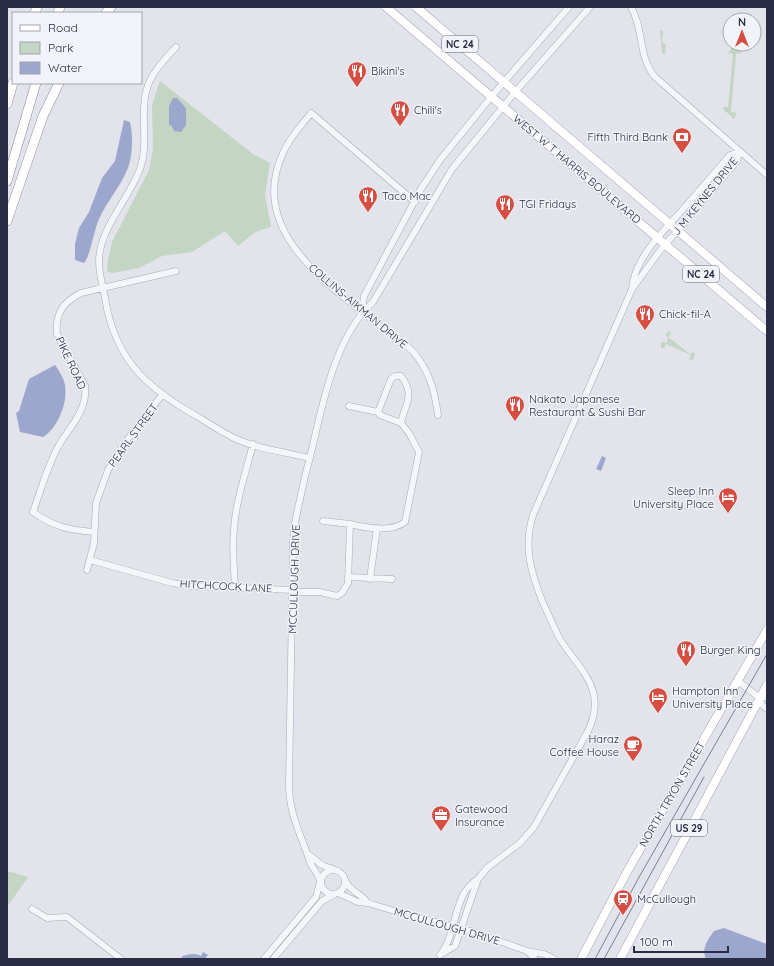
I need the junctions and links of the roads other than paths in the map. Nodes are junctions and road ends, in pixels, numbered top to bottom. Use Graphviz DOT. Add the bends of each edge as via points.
graph roads {
  1 [pos="386,7"];
  2 [pos="416,7"];
  3 [pos="569,7"];
  4 [pos="590,7"];
  5 [pos="631,7"];
  6 [pos="176,47"];
  7 [pos="504,81"];
  8 [pos="13,84"];
  9 [pos="36,84"];
  10 [pos="59,84"];
  11 [pos="516,91"];
  12 [pos="491,96"];
  13 [pos="7,104"];
  14 [pos="503,108"];
  15 [pos="739,152"];
  16 [pos="767,176"];
  17 [pos="7,181"];
  18 [pos="415,202"];
  19 [pos="7,221"];
  20 [pos="670,224"];
  21 [pos="678,230"];
  22 [pos="659,237"];
  23 [pos="666,244"];
  24 [pos="176,272"];
  25 [pos="103,287"];
  26 [pos="632,288"];
  27 [pos="767,307"];
  28 [pos="362,311"];
  29 [pos="767,331"];
  30 [pos="162,395"];
  31 [pos="349,406"];
  32 [pos="378,412"];
  33 [pos="438,415"];
  34 [pos="401,423"];
  35 [pos="253,444"];
  36 [pos="310,458"];
  37 [pos="43,464"];
  38 [pos="50,465"];
  39 [pos="323,521"];
  40 [pos="350,524"];
  41 [pos="377,528"];
  42 [pos="94,532"];
  43 [pos="90,560"];
  44 [pos="87,570"];
  45 [pos="348,577"];
  46 [pos="370,579"];
  47 [pos="392,579"];
  48 [pos="235,587"];
  49 [pos="293,591"];
  50 [pos="767,630"];
  51 [pos="739,682"];
  52 [pos="767,686"];
  53 [pos="764,698"];
  54 [pos="767,709"];
  55 [pos="309,855"];
  56 [pos="334,870"];
  57 [pos="345,879"];
  58 [pos="478,879"];
  59 [pos="320,882"];
  60 [pos="336,893"];
  61 [pos="368,903"];
  62 [pos="32,909"];
  63 [pos="453,925"];
  64 [pos="462,928"];
  65 [pos="527,951"];
  66 [pos="438,957"];
  67 [pos="120,959"];
  68 [pos="264,959"];
  69 [pos="272,959"];
  70 [pos="535,959"];
  71 [pos="554,959"];
  72 [pos="581,959"];
  73 [pos="620,959"];
  1 -- 12 [label="main road, WEST W T HARRIS BOULEVARD / NC 24"];
  2 -- 7 [label="main road, WEST W T HARRIS BOULEVARD / NC 24"];
  3 -- 7 [label="street, MCCULLOUGH DRIVE"];
  4 -- 11 [label="street, MCCULLOUGH DRIVE"];
  5 -- 15 [label="street" via="637,20 644,59 652,74"];
  6 -- 25 [label="street" via="158,68 146,90 144,155 140,171 100,250 99,267"];
  7 -- 11 [label="main road, WEST W T HARRIS BOULEVARD / NC 24"];
  7 -- 12 [label="street, MCCULLOUGH DRIVE"];
  8 -- 13 [label="highway"];
  9 -- 17 [label="highway"];
  10 -- 19 [label="highway" via="43,116"];
  11 -- 14 [label="street, MCCULLOUGH DRIVE"];
  11 -- 20 [label="main road, WEST W T HARRIS BOULEVARD / NC 24"];
  12 -- 14 [label="main road, WEST W T HARRIS BOULEVARD / NC 24"];
  12 -- 18 [label="street, MCCULLOUGH DRIVE" via="440,160"];
  14 -- 22 [label="main road, WEST W T HARRIS BOULEVARD / NC 24"];
  14 -- 28 [label="street, MCCULLOUGH DRIVE" via="452,169 373,302"];
  15 -- 16 [label="street"];
  15 -- 20 [label="street, J M KEYNES DRIVE" via="730,155"];
  15 -- 21 [label="street, J M KEYNES DRIVE" via="737,161"];
  18 -- 28 [label="street, MCCULLOUGH DRIVE" via="364,296"];
  18 -- 28 [label="street, COLLINS-AIKMAN DRIVE" via="311,113 282,153 274,184 277,212 286,237 299,255"];
  20 -- 21 [label="main road, WEST W T HARRIS BOULEVARD / NC 24"];
  20 -- 22 [label="street, J M KEYNES DRIVE"];
  21 -- 23 [label="street, J M KEYNES DRIVE"];
  21 -- 27 [label="main road, WEST W T HARRIS BOULEVARD / NC 24"];
  22 -- 23 [label="main road, WEST W T HARRIS BOULEVARD / NC 24"];
  22 -- 26 [label="street, J M KEYNES DRIVE" via="643,259"];
  23 -- 26 [label="street, J M KEYNES DRIVE"];
  23 -- 29 [label="main road, WEST W T HARRIS BOULEVARD / NC 24"];
  24 -- 25 [label="street, PIKE ROAD"];
  25 -- 30 [label="street" via="111,326 119,344 147,384"];
  25 -- 38 [label="street, PIKE ROAD" via="69,299 58,315 57,334 85,386 86,396 84,408"];
  26 -- 58 [label="street" via="539,500 528,537 528,556 536,586 559,637 591,684 594,697 593,718 534,828 520,843 487,868"];
  28 -- 33 [label="street, COLLINS-AIKMAN DRIVE" via="417,357 434,387"];
  28 -- 36 [label="street, MCCULLOUGH DRIVE" via="333,369"];
  30 -- 35 [label="street" via="234,438"];
  30 -- 42 [label="street, PEARL STREET" via="127,440 108,470 96,503"];
  31 -- 32 [label="street"];
  32 -- 34 [label="street"];
  32 -- 34 [label="street" via="391,379 402,376 409,389 409,398"];
  34 -- 41 [label="street" via="409,432 419,452 407,519 401,526"];
  35 -- 36 [label="street"];
  35 -- 48 [label="street" via="234,527 232,554"];
  36 -- 49 [label="street, MCCULLOUGH DRIVE" via="295,523"];
  37 -- 38 [label="street"];
  38 -- 42 [label="street, PIKE ROAD" via="34,512 54,525 68,530"];
  39 -- 40 [label="street"];
  40 -- 41 [label="street"];
  40 -- 45 [label="street, HITCHCOCK LANE"];
  41 -- 46 [label="street"];
  42 -- 43 [label="street, PEARL STREET"];
  43 -- 44 [label="street, PEARL STREET"];
  43 -- 48 [label="street, HITCHCOCK LANE" via="172,583"];
  45 -- 46 [label="street"];
  45 -- 49 [label="street, HITCHCOCK LANE" via="346,588 337,596 320,592"];
  46 -- 47 [label="street"];
  48 -- 49 [label="street, HITCHCOCK LANE"];
  49 -- 55 [label="street, MCCULLOUGH DRIVE" via="289,791 294,823"];
  50 -- 51 [label="main road, NORTH TRYON STREET / US 29"];
  51 -- 53 [label="street"];
  51 -- 72 [label="main road, NORTH TRYON STREET / US 29" via="628,870"];
  52 -- 53 [label="main road, US 29"];
  53 -- 54 [label="street" via="762,705"];
  53 -- 73 [label="main road, US 29"];
  55 -- 56 [label="street, MCCULLOUGH DRIVE" via="324,867"];
  55 -- 59 [label="street, MCCULLOUGH DRIVE"];
  56 -- 57 [label="street, MCCULLOUGH DRIVE" via="340,872"];
  56 -- 59 [label="street" via="326,872"];
  57 -- 60 [label="street" via="344,889"];
  57 -- 61 [label="street, MCCULLOUGH DRIVE" via="352,890"];
  58 -- 63 [label="street" via="464,892"];
  58 -- 64 [label="street"];
  59 -- 60 [label="street, MCCULLOUGH DRIVE" via="326,892"];
  59 -- 68 [label="street" via="316,897"];
  60 -- 61 [label="street, MCCULLOUGH DRIVE" via="358,902"];
  60 -- 69 [label="street" via="322,901"];
  61 -- 63 [label="street, MCCULLOUGH DRIVE"];
  62 -- 67 [label="street" via="47,918 68,917"];
  63 -- 64 [label="street, MCCULLOUGH DRIVE"];
  63 -- 66 [label="street" via="447,944"];
  64 -- 65 [label="street, MCCULLOUGH DRIVE"];
  64 -- 66 [label="street" via="454,948"];
  65 -- 70 [label="street, MCCULLOUGH DRIVE"];
  65 -- 71 [label="street, MCCULLOUGH DRIVE"];
}
